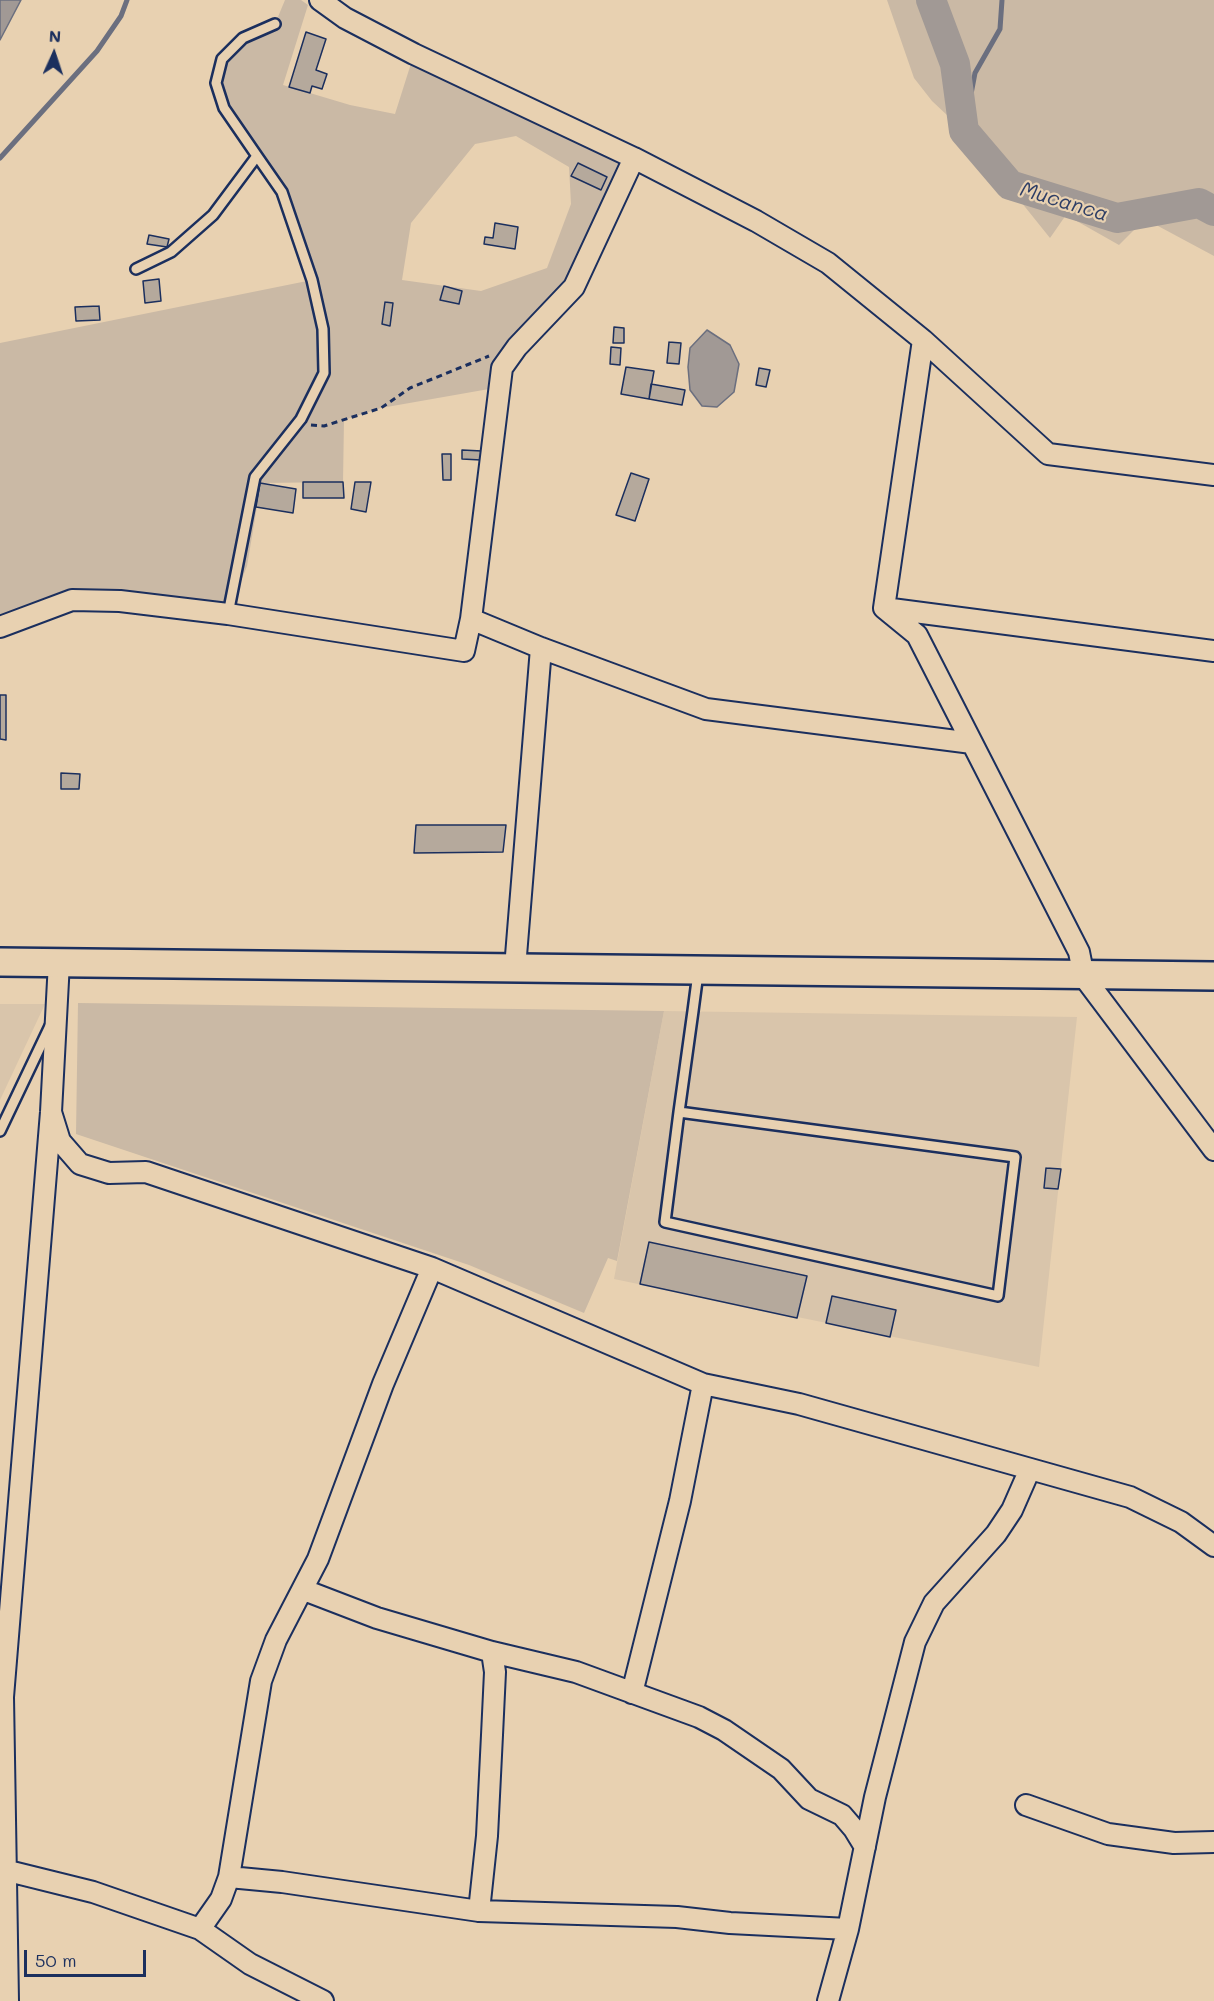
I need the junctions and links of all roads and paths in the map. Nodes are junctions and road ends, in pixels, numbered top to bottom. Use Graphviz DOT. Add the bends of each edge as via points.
graph roads {
  1 [pos="320,0"];
  2 [pos="274,24"];
  3 [pos="257,156"];
  4 [pos="634,158"];
  5 [pos="136,269"];
  6 [pos="923,340"];
  7 [pos="517,346"];
  8 [pos="302,418"];
  9 [pos="1214,475"];
  10 [pos="884,608"];
  11 [pos="228,614"];
  12 [pos="471,618"];
  13 [pos="0,627"];
  14 [pos="541,648"];
  15 [pos="1214,651"];
  16 [pos="972,743"];
  17 [pos="0,962"];
  18 [pos="59,962"];
  19 [pos="515,968"];
  20 [pos="699,971"];
  21 [pos="1214,976"];
  22 [pos="1084,977"];
  23 [pos="55,1016"];
  24 [pos="51,1112"];
  25 [pos="679,1112"];
  26 [pos="0,1131"];
  27 [pos="1214,1150"];
  28 [pos="432,1268"];
  29 [pos="703,1384"];
  30 [pos="1030,1469"];
  31 [pos="1214,1546"];
  32 [pos="304,1590"];
  33 [pos="492,1652"];
  34 [pos="632,1693"];
  35 [pos="2,1696"];
  36 [pos="875,1797"];
  37 [pos="1026,1805"];
  38 [pos="842,1815"];
  39 [pos="1214,1842"];
  40 [pos="865,1847"];
  41 [pos="3,1869"];
  42 [pos="229,1877"];
  43 [pos="479,1911"];
  44 [pos="200,1929"];
  45 [pos="848,1929"];
  46 [pos="8,2001"];
  47 [pos="323,2001"];
  48 [pos="828,2001"];
  1 -- 4 [label="street" via="345,18 414,54"];
  2 -- 3 [label="lane" via="243,38 222,59 216,83 224,108"];
  3 -- 5 [label="lane" via="213,215 171,252"];
  3 -- 8 [label="lane" via="282,192 312,280 323,328 324,374"];
  4 -- 6 [label="street" via="828,263"];
  4 -- 7 [label="street" via="574,287"];
  6 -- 9 [label="street" via="1048,454"];
  6 -- 10 [label="street"];
  7 -- 8 [label="path" via="410,388 381,408 324,426 312,426"];
  7 -- 12 [label="street" via="502,368"];
  8 -- 11 [label="lane" via="255,477"];
  10 -- 15 [label="street"];
  10 -- 16 [label="street" via="917,635"];
  11 -- 12 [label="street" via="464,651"];
  11 -- 13 [label="street" via="120,601 72,600"];
  12 -- 14 [label="street"];
  14 -- 16 [label="street" via="706,709"];
  14 -- 19 [label="street"];
  16 -- 22 [label="street" via="1079,952"];
  17 -- 18 [label="street"];
  18 -- 19 [label="street"];
  18 -- 23 [label="street"];
  19 -- 20 [label="street"];
  20 -- 22 [label="street"];
  20 -- 25 [label="lane"];
  21 -- 22 [label="street"];
  22 -- 27 [label="street"];
  23 -- 24 [label="street"];
  23 -- 26 [label="lane"];
  24 -- 28 [label="street" via="60,1141 80,1164 109,1173 146,1172"];
  24 -- 35 [label="street"];
  25 -- 25 [label="lane" via="665,1222 998,1296 1015,1157"];
  28 -- 29 [label="street"];
  28 -- 32 [label="street"];
  29 -- 30 [label="street" via="799,1404"];
  29 -- 34 [label="street" via="680,1502"];
  30 -- 31 [label="street" via="1130,1497 1181,1522"];
  30 -- 36 [label="street" via="1012,1510 996,1534 934,1603 915,1642"];
  32 -- 33 [label="street"];
  32 -- 42 [label="street" via="276,1640 261,1681"];
  33 -- 34 [label="street" via="576,1672"];
  33 -- 43 [label="street" via="495,1672 487,1836"];
  34 -- 38 [label="street" via="724,1730 781,1769 809,1799"];
  35 -- 41 [label="street"];
  36 -- 38 [label="street" via="858,1810"];
  36 -- 40 [label="street"];
  37 -- 39 [label="street" via="1108,1834 1174,1843"];
  38 -- 40 [label="street"];
  40 -- 45 [label="street"];
  41 -- 44 [label="street" via="93,1892"];
  41 -- 46 [label="street"];
  42 -- 43 [label="street"];
  42 -- 44 [label="street" via="221,1899"];
  43 -- 45 [label="street" via="677,1917"];
  44 -- 47 [label="street" via="250,1964"];
  45 -- 48 [label="street"];
}
